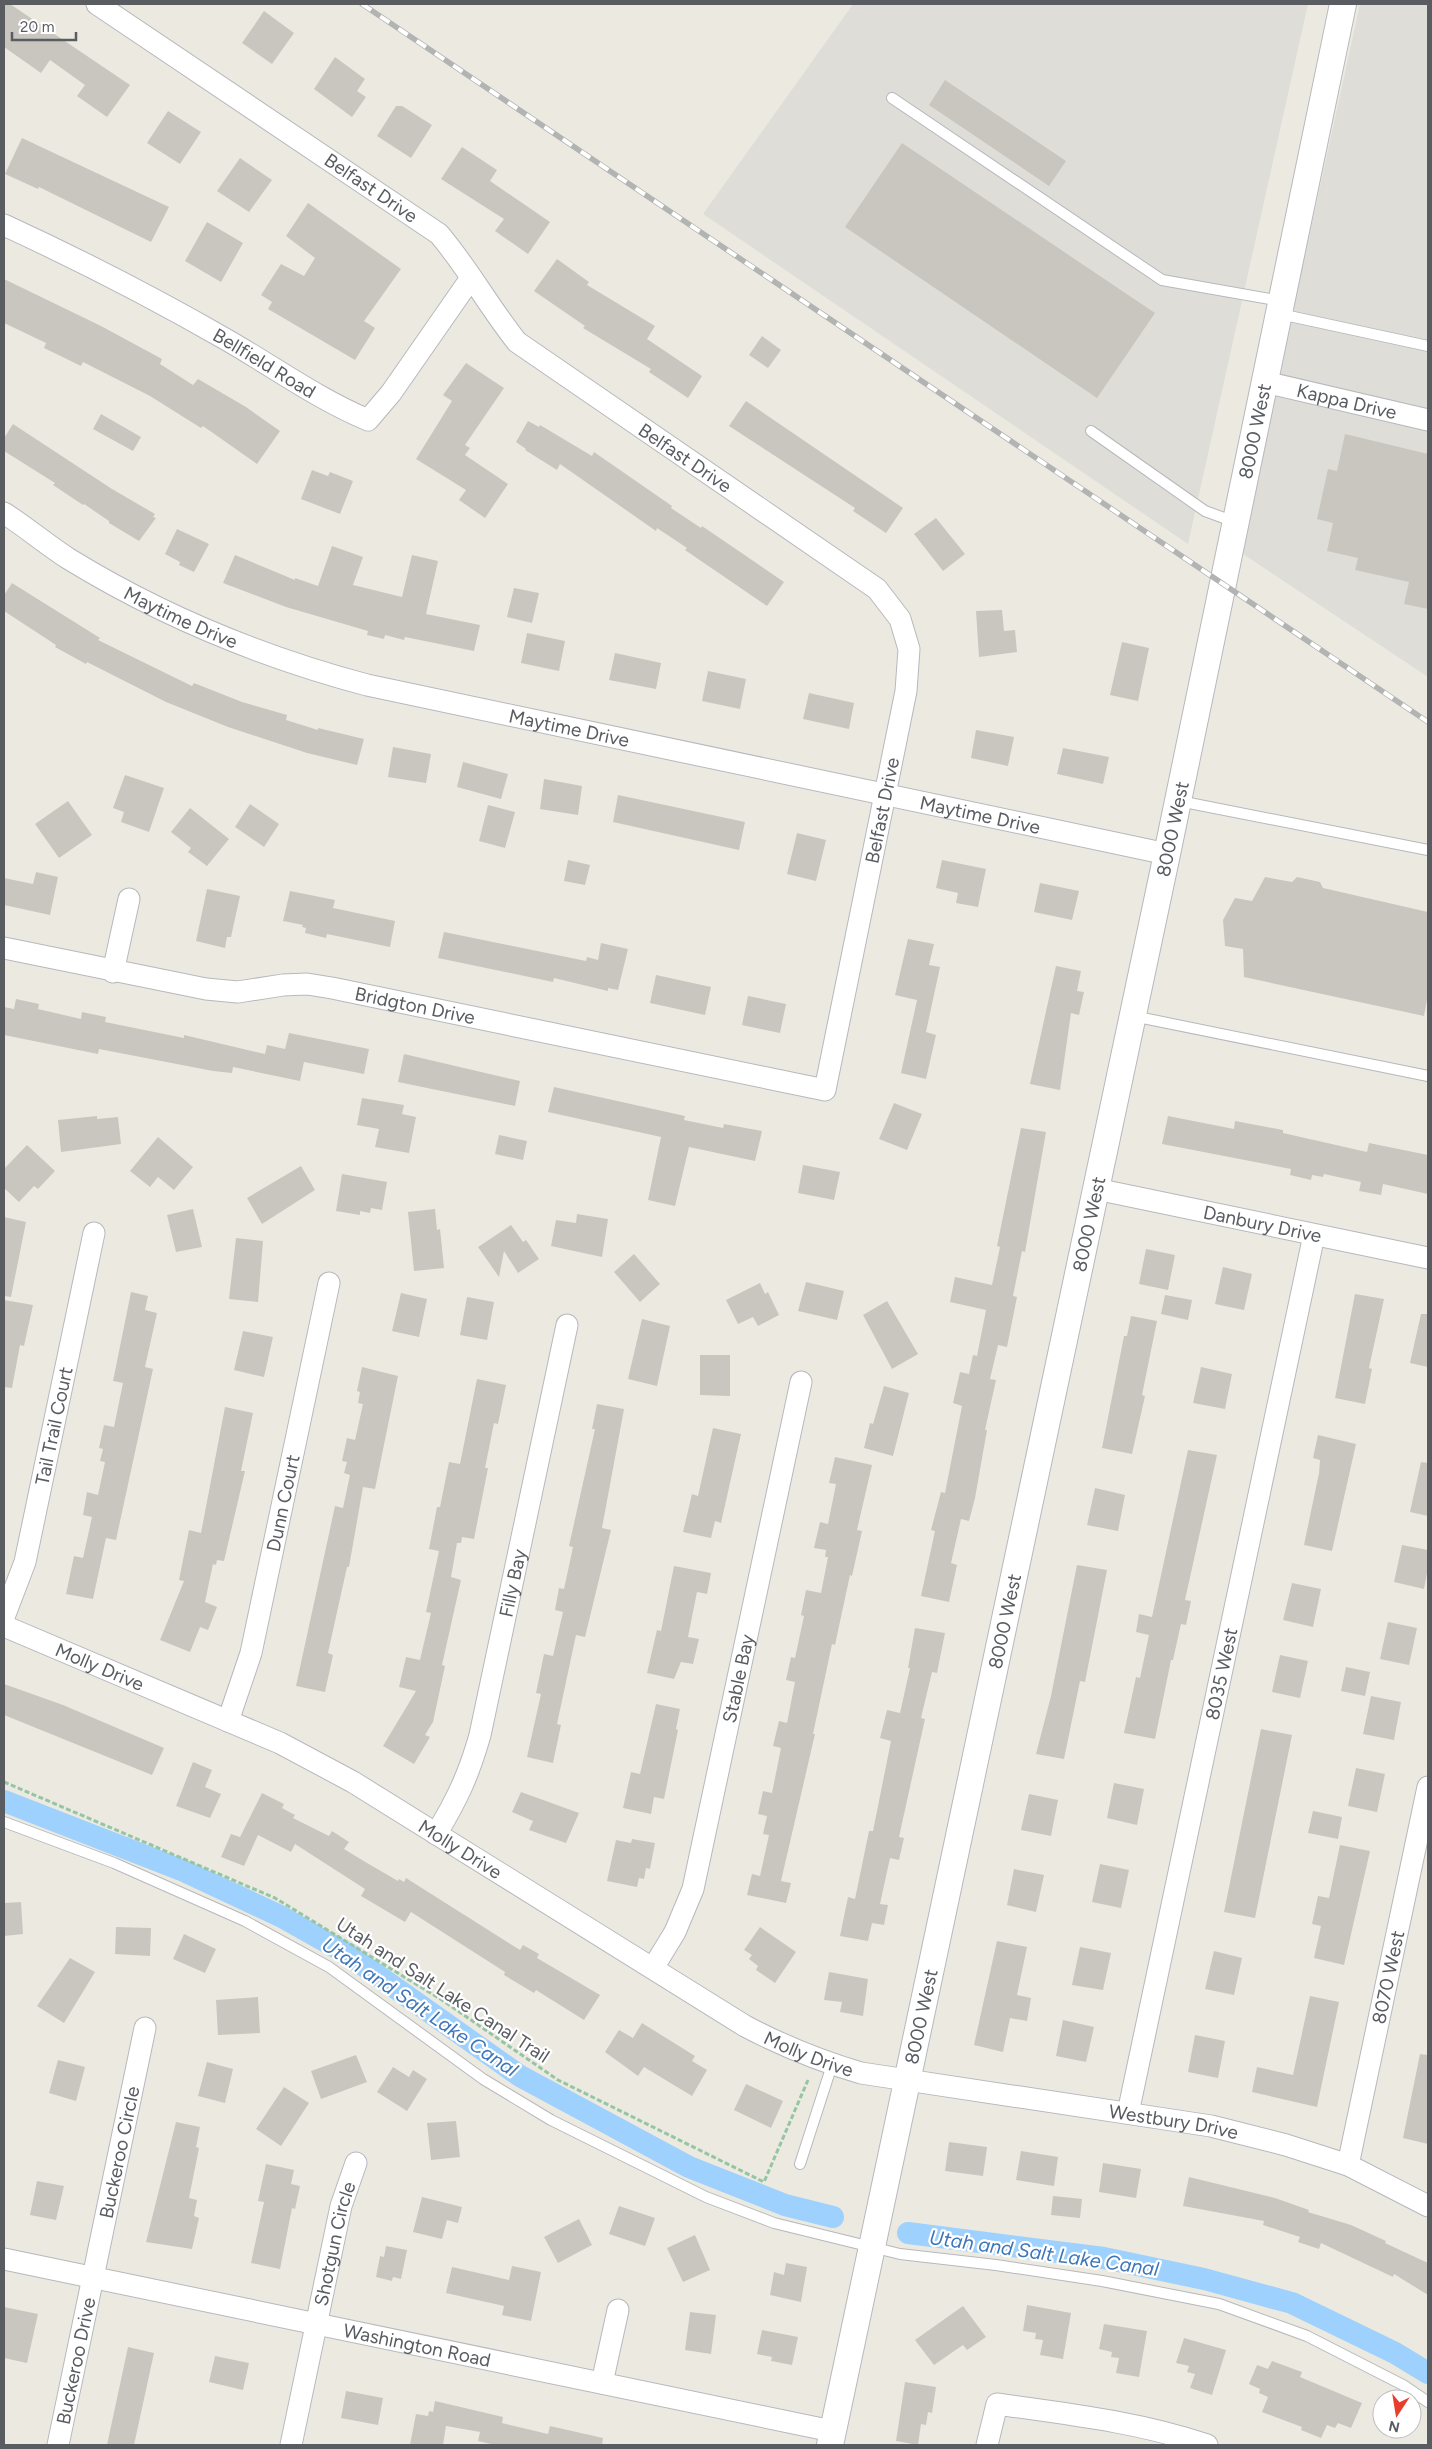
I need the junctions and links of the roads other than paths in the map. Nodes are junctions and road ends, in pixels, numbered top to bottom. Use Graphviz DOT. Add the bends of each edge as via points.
graph roads {
  1 [pos="97,4"];
  2 [pos="1343,4"];
  3 [pos="892,98"];
  4 [pos="4,225"];
  5 [pos="471,278"];
  6 [pos="1280,308"];
  7 [pos="1428,346"];
  8 [pos="1265,382"];
  9 [pos="1428,420"];
  10 [pos="1091,431"];
  11 [pos="4,513"];
  12 [pos="1236,522"];
  13 [pos="886,796"];
  14 [pos="1178,800"];
  15 [pos="1428,850"];
  16 [pos="1167,854"];
  17 [pos="129,899"];
  18 [pos="4,948"];
  19 [pos="113,972"];
  20 [pos="1133,1016"];
  21 [pos="1428,1076"];
  22 [pos="825,1090"];
  23 [pos="1096,1189"];
  24 [pos="94,1233"];
  25 [pos="1314,1235"];
  26 [pos="1428,1258"];
  27 [pos="329,1283"];
  28 [pos="567,1325"];
  29 [pos="801,1382"];
  30 [pos="4,1617"];
  31 [pos="4,1626"];
  32 [pos="228,1721"];
  33 [pos="1428,1787"];
  34 [pos="4,1822"];
  35 [pos="436,1834"];
  36 [pos="653,1968"];
  37 [pos="145,2028"];
  38 [pos="832,2065"];
  39 [pos="908,2081"];
  40 [pos="1128,2112"];
  41 [pos="356,2163"];
  42 [pos="800,2164"];
  43 [pos="1348,2165"];
  44 [pos="1428,2206"];
  45 [pos="871,2248"];
  46 [pos="4,2259"];
  47 [pos="93,2277"];
  48 [pos="618,2310"];
  49 [pos="317,2324"];
  50 [pos="602,2383"];
  51 [pos="1428,2402"];
  52 [pos="831,2438"];
  53 [pos="58,2445"];
  54 [pos="291,2445"];
  55 [pos="986,2445"];
  56 [pos="1207,2445"];
  1 -- 5 [label="street, Belfast Drive" via="439,234"];
  2 -- 6 [label="street, 8000 West"];
  3 -- 6 [label="lane" via="1162,280"];
  4 -- 5 [label="street, Bellfield Road" via="161,302 336,407 368,420"];
  5 -- 13 [label="street, Belfast Drive" via="517,342 877,589 900,619 909,649 906,691"];
  6 -- 7 [label="lane"];
  6 -- 8 [label="street, 8000 West"];
  8 -- 9 [label="street, Kappa Drive"];
  8 -- 12 [label="street, 8000 West"];
  10 -- 12 [label="lane" via="1206,511"];
  11 -- 13 [label="street, Maytime Drive" via="68,558 141,601 254,650 314,671"];
  12 -- 14 [label="street, 8000 West"];
  13 -- 16 [label="street, Maytime Drive"];
  13 -- 22 [label="street, Belfast Drive"];
  14 -- 15 [label="lane"];
  14 -- 16 [label="street, 8000 West"];
  16 -- 20 [label="street, 8000 West"];
  17 -- 19 [label="street"];
  18 -- 19 [label="street, Bridgton Drive"];
  19 -- 22 [label="street, Bridgton Drive" via="190,987 238,992 283,985 332,988"];
  20 -- 21 [label="lane"];
  20 -- 23 [label="street, 8000 West"];
  23 -- 25 [label="street, Danbury Drive"];
  23 -- 39 [label="street, 8000 West"];
  24 -- 30 [label="street, Tail Trail Court" via="25,1562"];
  25 -- 26 [label="street, Danbury Drive"];
  25 -- 40 [label="street, 8035 West"];
  27 -- 32 [label="street, Dunn Court" via="259,1619"];
  28 -- 35 [label="street, Filly Bay" via="480,1735 469,1773"];
  29 -- 36 [label="street, Stable Bay" via="693,1889 675,1932"];
  31 -- 32 [label="street, Molly Drive"];
  32 -- 35 [label="street, Molly Drive" via="296,1751"];
  33 -- 43 [label="street, 8070 West"];
  34 -- 45 [label="lane" via="114,1862 245,1921 329,1967 483,2079 534,2110 706,2197 774,2223"];
  35 -- 36 [label="street, Molly Drive"];
  36 -- 38 [label="street, Molly Drive" via="745,2026 783,2046"];
  37 -- 47 [label="street, Buckeroo Circle"];
  38 -- 39 [label="street, Molly Drive"];
  38 -- 42 [label="lane"];
  39 -- 40 [label="street, Westbury Drive"];
  39 -- 45 [label="street, 8000 West"];
  40 -- 43 [label="street, Westbury Drive" via="1211,2126 1286,2144"];
  41 -- 49 [label="street, Shotgun Circle" via="341,2206"];
  43 -- 44 [label="street, Westbury Drive"];
  45 -- 51 [label="lane" via="1102,2281 1219,2304 1307,2336 1403,2385"];
  45 -- 52 [label="street, 8000 West"];
  46 -- 47 [label="street, Washington Road"];
  47 -- 49 [label="street, Washington Road"];
  47 -- 53 [label="street, Buckeroo Drive"];
  48 -- 50 [label="street"];
  49 -- 50 [label="street, Washington Road"];
  49 -- 54 [label="street, Shotgun Circle"];
  50 -- 52 [label="street, Washington Road"];
  55 -- 56 [label="street" via="996,2404 1112,2421"];
}
